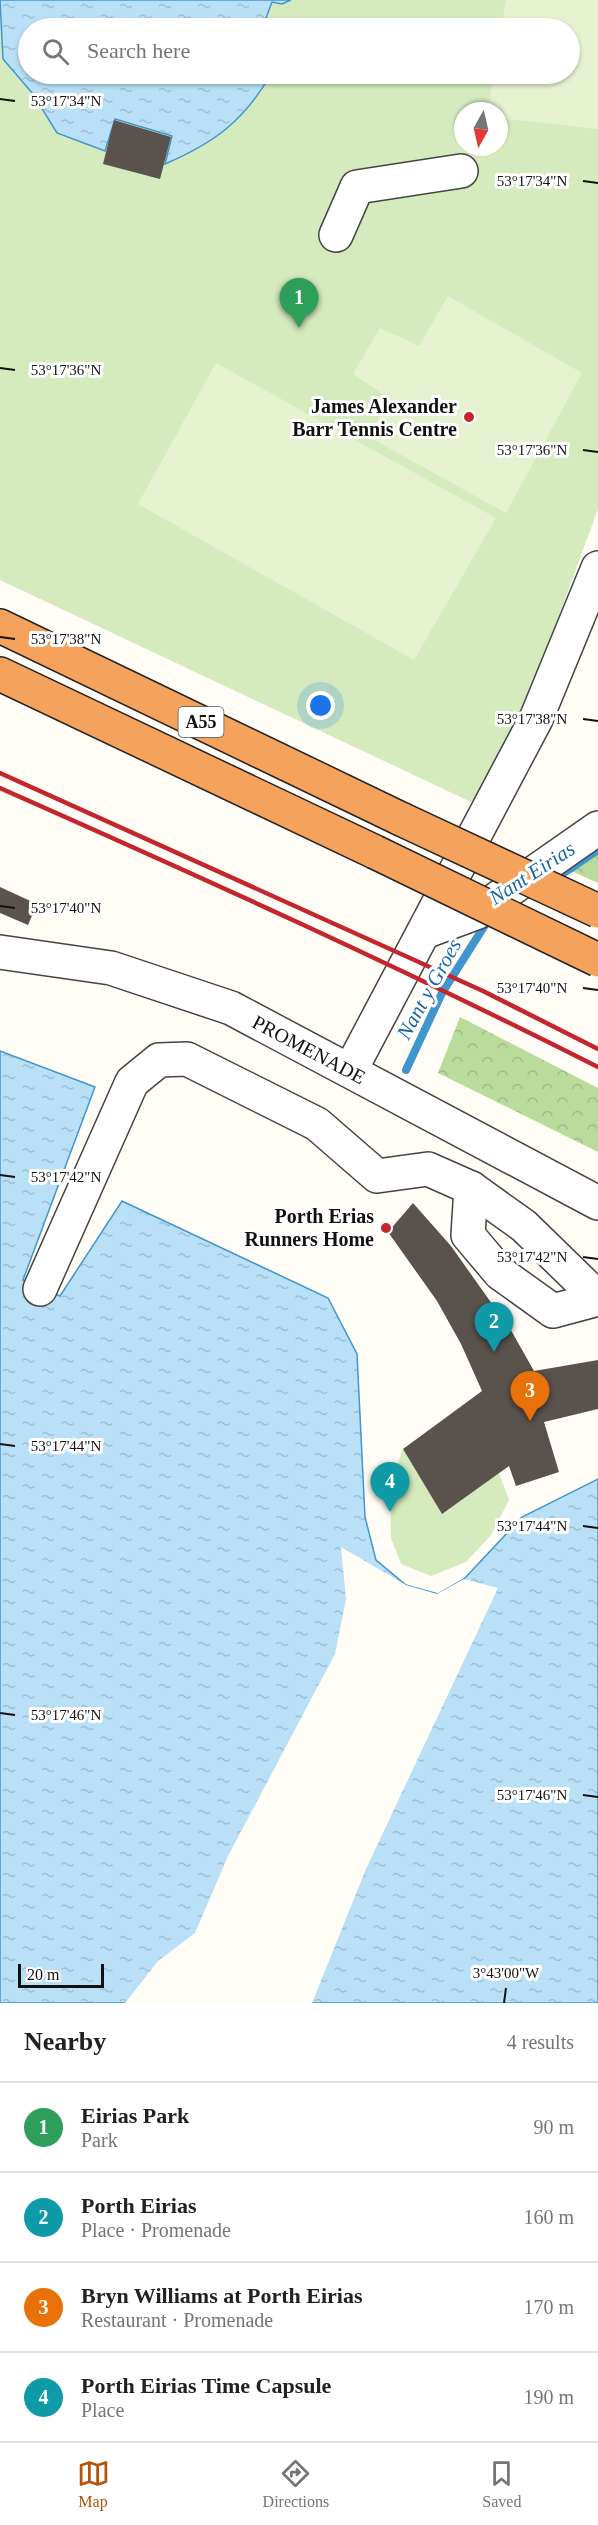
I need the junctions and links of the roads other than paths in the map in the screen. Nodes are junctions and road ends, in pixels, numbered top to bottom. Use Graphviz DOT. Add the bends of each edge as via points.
graph roads {
  1 [pos="461,171"];
  2 [pos="336,235"];
  3 [pos="598,568"];
  4 [pos="0,626"];
  5 [pos="0,674"];
  6 [pos="598,828"];
  7 [pos="598,911"];
  8 [pos="424,932"];
  9 [pos="0,952"];
  10 [pos="598,960"];
  11 [pos="351,1069"];
  12 [pos="471,1188"];
  13 [pos="598,1203"];
  14 [pos="40,1289"];
  15 [pos="598,1299"];
  1 -- 2 [label="street" via="357,187"];
  3 -- 8 [label="street" via="536,718"];
  4 -- 7 [label="highway, A55, bridge"];
  5 -- 10 [label="highway, A55, bridge"];
  6 -- 8 [label="street" via="478,912"];
  8 -- 11 [label="street"];
  9 -- 11 [label="street, PROMENADE" via="111,968 231,1008"];
  11 -- 13 [label="street, PROMENADE"];
  12 -- 14 [label="street" via="428,1169 377,1176 317,1124 187,1059 159,1060 132,1082"];
  12 -- 15 [label="street" via="524,1226"];
  12 -- 15 [label="street" via="468,1235 500,1273 553,1311"];
}
